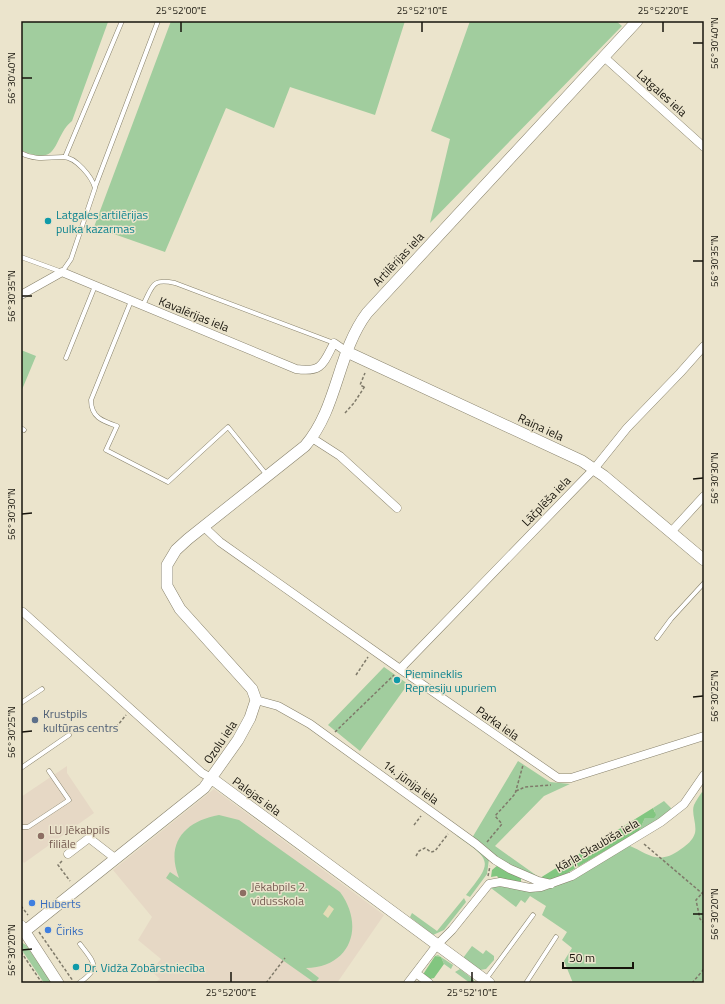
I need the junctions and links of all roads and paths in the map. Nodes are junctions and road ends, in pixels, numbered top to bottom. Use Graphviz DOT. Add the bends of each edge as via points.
graph roads {
  1 [pos="122,21"];
  2 [pos="158,21"];
  3 [pos="637,21"];
  4 [pos="604,57"];
  5 [pos="704,147"];
  6 [pos="21,154"];
  7 [pos="65,157"];
  8 [pos="95,188"];
  9 [pos="21,257"];
  10 [pos="62,272"];
  11 [pos="95,286"];
  12 [pos="21,295"];
  13 [pos="131,301"];
  14 [pos="143,306"];
  15 [pos="334,343"];
  16 [pos="704,346"];
  17 [pos="347,352"];
  18 [pos="66,358"];
  19 [pos="370,363"];
  20 [pos="345,413"];
  21 [pos="312,438"];
  22 [pos="594,468"];
  23 [pos="268,476"];
  24 [pos="704,496"];
  25 [pos="397,508"];
  26 [pos="204,527"];
  27 [pos="671,532"];
  28 [pos="704,560"];
  29 [pos="704,583"];
  30 [pos="23,612"];
  31 [pos="657,638"];
  32 [pos="373,650"];
  33 [pos="400,669"];
  34 [pos="356,675"];
  35 [pos="42,689"];
  36 [pos="256,700"];
  37 [pos="21,703"];
  38 [pos="133,710"];
  39 [pos="113,730"];
  40 [pos="69,735"];
  41 [pos="704,736"];
  42 [pos="329,738"];
  43 [pos="526,757"];
  44 [pos="21,768"];
  45 [pos="49,771"];
  46 [pos="704,775"];
  47 [pos="211,778"];
  48 [pos="551,784"];
  49 [pos="516,791"];
  50 [pos="427,808"];
  51 [pos="414,825"];
  52 [pos="21,827"];
  53 [pos="453,827"];
  54 [pos="636,837"];
  55 [pos="487,842"];
  56 [pos="68,854"];
  57 [pos="416,856"];
  58 [pos="116,859"];
  59 [pos="552,884"];
  60 [pos="72,885"];
  61 [pos="704,891"];
  62 [pos="702,894"];
  63 [pos="704,895"];
  64 [pos="21,906"];
  65 [pos="533,915"];
  66 [pos="704,923"];
  67 [pos="25,928"];
  68 [pos="556,937"];
  69 [pos="80,944"];
  70 [pos="437,945"];
  71 [pos="21,952"];
  72 [pos="285,958"];
  73 [pos="704,969"];
  74 [pos="416,973"];
  75 [pos="487,981"];
  76 [pos="42,983"];
  77 [pos="58,983"];
  78 [pos="74,983"];
  79 [pos="79,983"];
  80 [pos="266,983"];
  81 [pos="408,983"];
  82 [pos="430,983"];
  83 [pos="526,983"];
  84 [pos="692,983"];
  1 -- 7 [label="lane"];
  2 -- 8 [label="lane"];
  3 -- 4 [label="street, Artilērijas iela"];
  4 -- 5 [label="street, Latgales iela"];
  4 -- 17 [label="street, Artilērijas iela" via="376,302 360,323"];
  6 -- 7 [label="lane" via="40,159"];
  7 -- 8 [label="lane" via="78,164 93,179"];
  8 -- 10 [label="lane" via="71,258"];
  9 -- 10 [label="lane"];
  10 -- 11 [label="street, Kavalērijas iela"];
  10 -- 12 [label="street"];
  11 -- 13 [label="street, Kavalērijas iela"];
  11 -- 18 [label="lane"];
  13 -- 14 [label="street, Kavalērijas iela"];
  13 -- 23 [label="lane" via="91,400 91,409 99,420 117,426 106,450 168,482 228,427"];
  14 -- 15 [label="lane" via="154,284 161,280"];
  14 -- 15 [label="street, Kavalērijas iela" via="296,369 310,371 319,367"];
  15 -- 17 [label="street"];
  16 -- 22 [label="street, Lāčplēša iela" via="627,428"];
  17 -- 19 [label="street, Raiņa iela"];
  17 -- 21 [label="street, Artilērijas iela" via="330,403"];
  19 -- 20 [label="path" via="360,385 365,386"];
  19 -- 22 [label="street, Raiņa iela"];
  21 -- 23 [label="street, Artilērijas iela"];
  21 -- 25 [label="street" via="340,456"];
  22 -- 27 [label="street, Raiņa iela"];
  22 -- 33 [label="street, Lāčplēša iela"];
  23 -- 26 [label="street, Artilērijas iela"];
  24 -- 27 [label="street"];
  26 -- 32 [label="street, Parka iela" via="220,542"];
  26 -- 36 [label="street" via="170,558 166,572 167,586 180,609 249,684"];
  27 -- 28 [label="street, Raiņa iela"];
  29 -- 31 [label="lane"];
  30 -- 38 [label="street, Palejas iela"];
  32 -- 33 [label="street, Parka iela"];
  32 -- 34 [label="path"];
  33 -- 42 [label="path"];
  33 -- 43 [label="street, Parka iela"];
  35 -- 37 [label="lane"];
  36 -- 42 [label="street, 14. jūnija iela" via="270,702 286,709"];
  36 -- 47 [label="street, Ozolu iela" via="238,740"];
  38 -- 39 [label="path"];
  38 -- 47 [label="street, Palejas iela" via="202,773"];
  40 -- 44 [label="lane"];
  41 -- 43 [label="street, Parka iela" via="564,779 553,775"];
  42 -- 50 [label="street, 14. jūnija iela"];
  43 -- 49 [label="path"];
  45 -- 52 [label="lane" via="69,800 28,827"];
  46 -- 54 [label="street, Kārļa Skaubīša iela" via="678,810"];
  47 -- 58 [label="street, Ozolu iela" via="204,788"];
  47 -- 70 [label="street, Palejas iela"];
  48 -- 49 [label="path" via="525,787"];
  49 -- 55 [label="path" via="495,816 502,824"];
  50 -- 51 [label="path"];
  50 -- 53 [label="street, 14. jūnija iela"];
  53 -- 57 [label="path" via="435,851 431,852 425,848"];
  53 -- 59 [label="street, 14. jūnija iela" via="501,864 538,881"];
  54 -- 59 [label="street, Kārļa Skaubīša iela" via="572,876"];
  54 -- 62 [label="path"];
  56 -- 58 [label="street" via="89,838"];
  56 -- 60 [label="path" via="58,865"];
  58 -- 67 [label="street, Ozolu iela"];
  59 -- 70 [label="street, Kārļa Skaubīša iela" via="530,888 500,882 488,884"];
  61 -- 62 [label="path"];
  62 -- 63 [label="path"];
  62 -- 66 [label="path" via="696,900 700,919"];
  64 -- 67 [label="path"];
  65 -- 75 [label="lane"];
  67 -- 77 [label="street"];
  67 -- 78 [label="path"];
  68 -- 83 [label="lane"];
  69 -- 79 [label="lane" via="94,967 92,973"];
  70 -- 74 [label="street, Kārļa Skaubīša iela"];
  70 -- 75 [label="street, Palejas iela"];
  71 -- 76 [label="path"];
  72 -- 80 [label="path"];
  73 -- 84 [label="path"];
  74 -- 81 [label="street, Kārļa Skaubīša iela"];
  74 -- 82 [label="street"];
}
